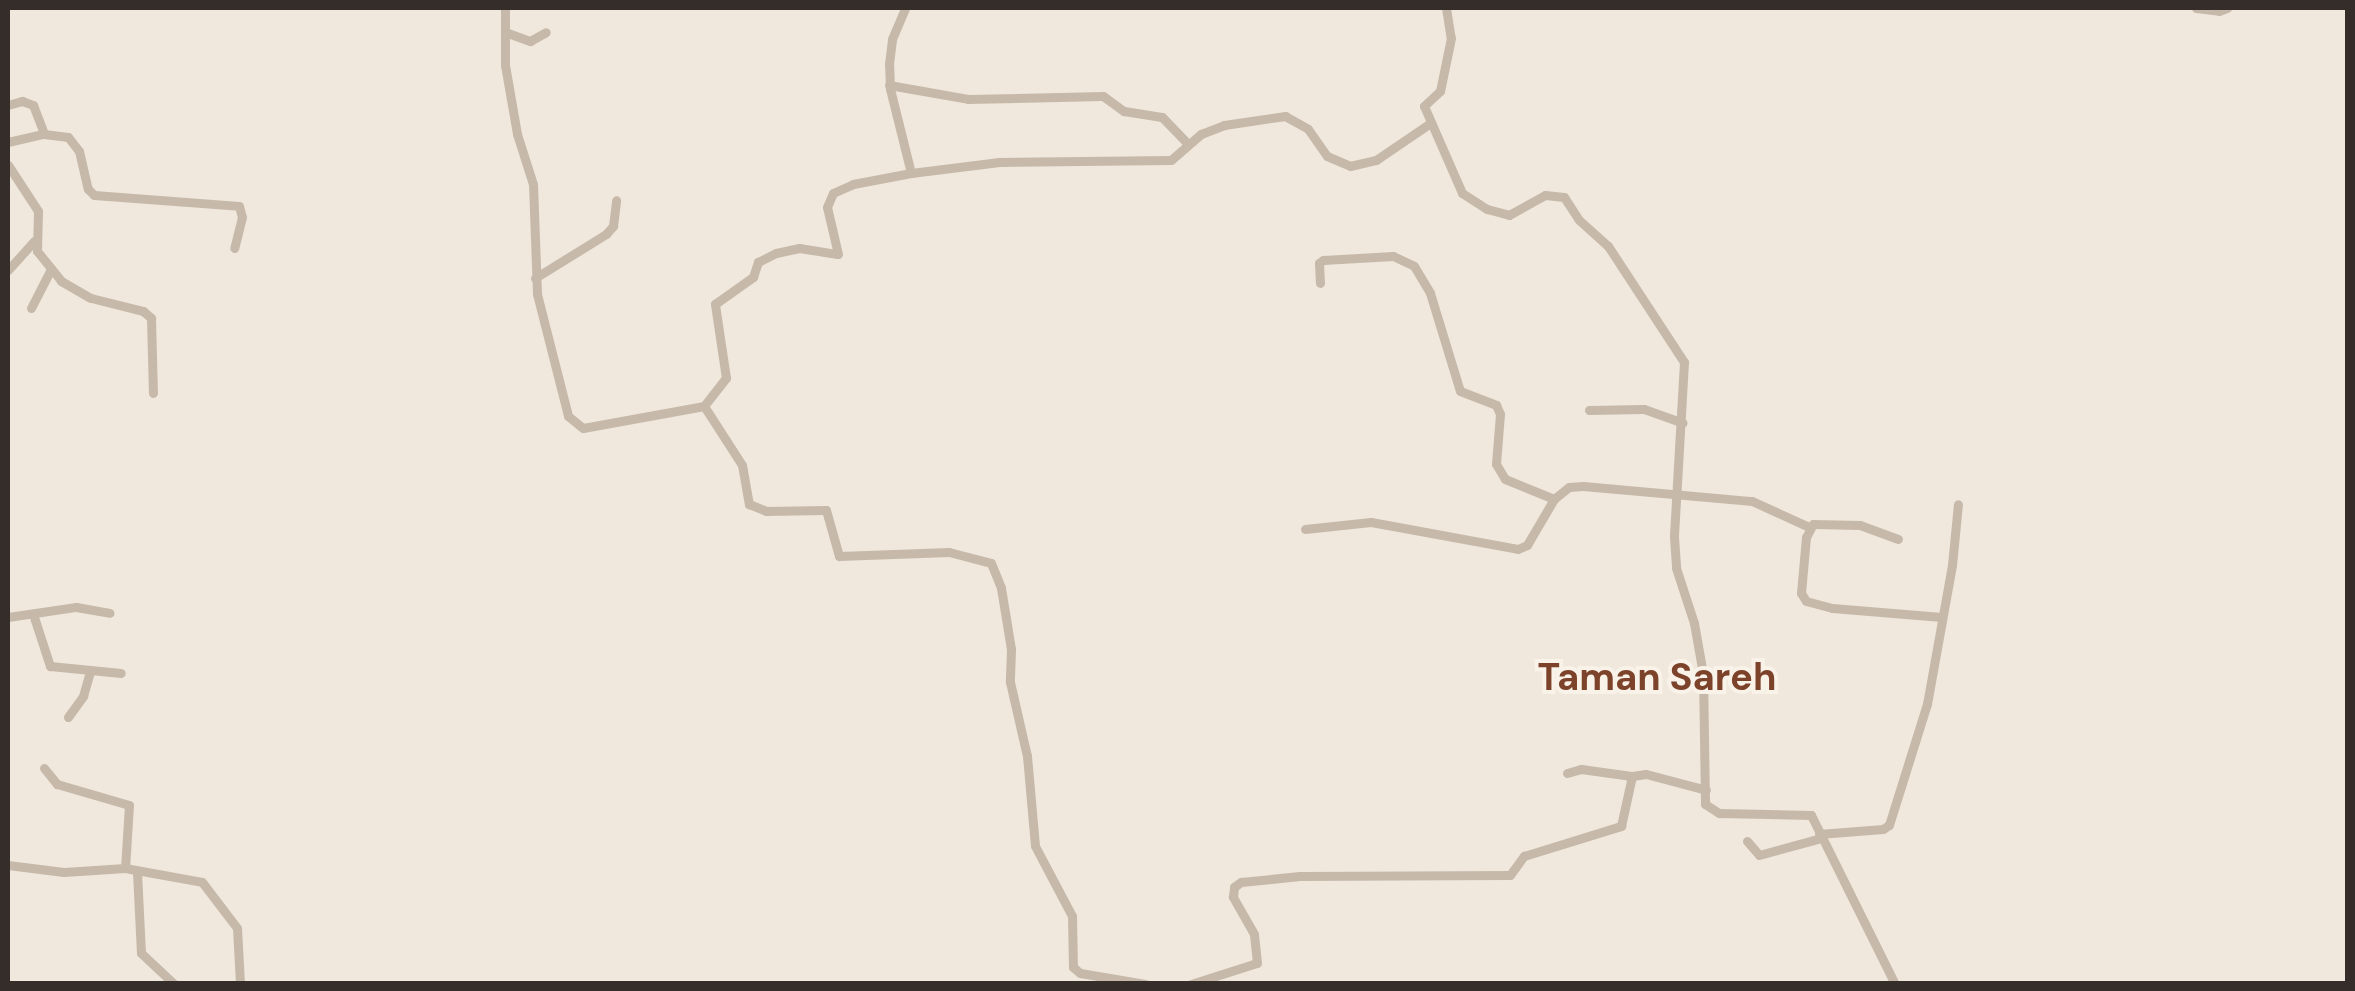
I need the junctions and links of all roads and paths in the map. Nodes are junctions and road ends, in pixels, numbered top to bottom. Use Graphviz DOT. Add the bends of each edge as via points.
graph roads {
  1 [pos="504,8"];
  2 [pos="905,8"];
  3 [pos="1446,8"];
  4 [pos="2196,8"];
  5 [pos="2228,8"];
  6 [pos="504,32"];
  7 [pos="546,32"];
  8 [pos="890,85"];
  9 [pos="8,106"];
  10 [pos="1429,124"];
  11 [pos="44,134"];
  12 [pos="8,142"];
  13 [pos="1188,144"];
  14 [pos="8,166"];
  15 [pos="911,172"];
  16 [pos="616,200"];
  17 [pos="34,241"];
  18 [pos="234,248"];
  19 [pos="51,269"];
  20 [pos="8,270"];
  21 [pos="536,278"];
  22 [pos="1320,283"];
  23 [pos="31,308"];
  24 [pos="154,393"];
  25 [pos="704,406"];
  26 [pos="1589,410"];
  27 [pos="1683,422"];
  28 [pos="1677,494"];
  29 [pos="1554,499"];
  30 [pos="1958,504"];
  31 [pos="1809,527"];
  32 [pos="1305,529"];
  33 [pos="1898,540"];
  34 [pos="109,613"];
  35 [pos="33,614"];
  36 [pos="8,617"];
  37 [pos="1942,617"];
  38 [pos="90,670"];
  39 [pos="121,673"];
  40 [pos="68,717"];
  41 [pos="44,768"];
  42 [pos="1566,773"];
  43 [pos="1632,776"];
  44 [pos="1706,790"];
  45 [pos="1820,836"];
  46 [pos="1747,841"];
  47 [pos="8,865"];
  48 [pos="125,868"];
  49 [pos="136,872"];
  50 [pos="174,984"];
  51 [pos="240,984"];
  52 [pos="1145,984"];
  53 [pos="1191,984"];
  54 [pos="1895,984"];
  1 -- 6 [label="street"];
  2 -- 8 [label="street" via="892,39"];
  3 -- 10 [label="street" via="1451,38 1439,93 1424,104"];
  4 -- 5 [label="street"];
  6 -- 7 [label="street" via="530,41"];
  6 -- 21 [label="street" via="517,134 533,184"];
  8 -- 13 [label="street" via="968,100 1106,96 1124,111 1162,117"];
  8 -- 15 [label="street"];
  9 -- 11 [label="street" via="33,104"];
  10 -- 13 [label="street" via="1376,160 1350,166 1326,156 1308,129 1285,116 1224,125"];
  10 -- 27 [label="street" via="1462,193 1474,202 1510,215 1558,193 1601,237 1680,352"];
  11 -- 12 [label="street"];
  11 -- 18 [label="street" via="73,141 94,195 239,206"];
  13 -- 15 [label="street" via="1172,160 999,162"];
  14 -- 17 [label="street" via="38,211"];
  15 -- 25 [label="street" via="834,193 827,207 838,254 784,250 758,262 754,277 715,304 726,378"];
  16 -- 21 [label="street" via="606,234"];
  17 -- 19 [label="street"];
  17 -- 20 [label="street"];
  19 -- 23 [label="street"];
  19 -- 24 [label="street" via="69,287 150,318"];
  21 -- 25 [label="street" via="568,416 579,428"];
  22 -- 29 [label="street" via="1323,260 1406,258 1430,293 1460,391 1500,414 1498,473"];
  25 -- 52 [label="street" via="742,464 750,504 766,511 826,510 839,556 949,552 991,562 1028,756 1036,846 1072,916 1074,967"];
  26 -- 27 [label="street" via="1644,409"];
  27 -- 28 [label="street"];
  28 -- 29 [label="street" via="1572,486"];
  28 -- 31 [label="street" via="1752,500"];
  28 -- 44 [label="street" via="1676,568 1703,674"];
  29 -- 32 [label="street" via="1518,549 1372,522"];
  30 -- 37 [label="street"];
  31 -- 33 [label="street" via="1860,525"];
  31 -- 37 [label="street" via="1800,581 1806,601"];
  34 -- 35 [label="street" via="76,607"];
  35 -- 36 [label="street"];
  35 -- 38 [label="street" via="47,664"];
  37 -- 45 [label="street" via="1927,704 1890,825"];
  38 -- 39 [label="street"];
  38 -- 40 [label="street"];
  41 -- 48 [label="street" via="57,784 129,805"];
  42 -- 43 [label="street"];
  43 -- 44 [label="street"];
  43 -- 53 [label="street" via="1621,826 1524,856 1510,875 1241,882 1233,897 1254,934 1257,963"];
  44 -- 45 [label="street" via="1705,804 1715,812 1807,813"];
  45 -- 46 [label="street" via="1760,855"];
  45 -- 54 [label="street"];
  47 -- 48 [label="street" via="64,872"];
  48 -- 49 [label="street"];
  49 -- 50 [label="street" via="142,953"];
  49 -- 51 [label="street" via="208,887 236,928"];
}
